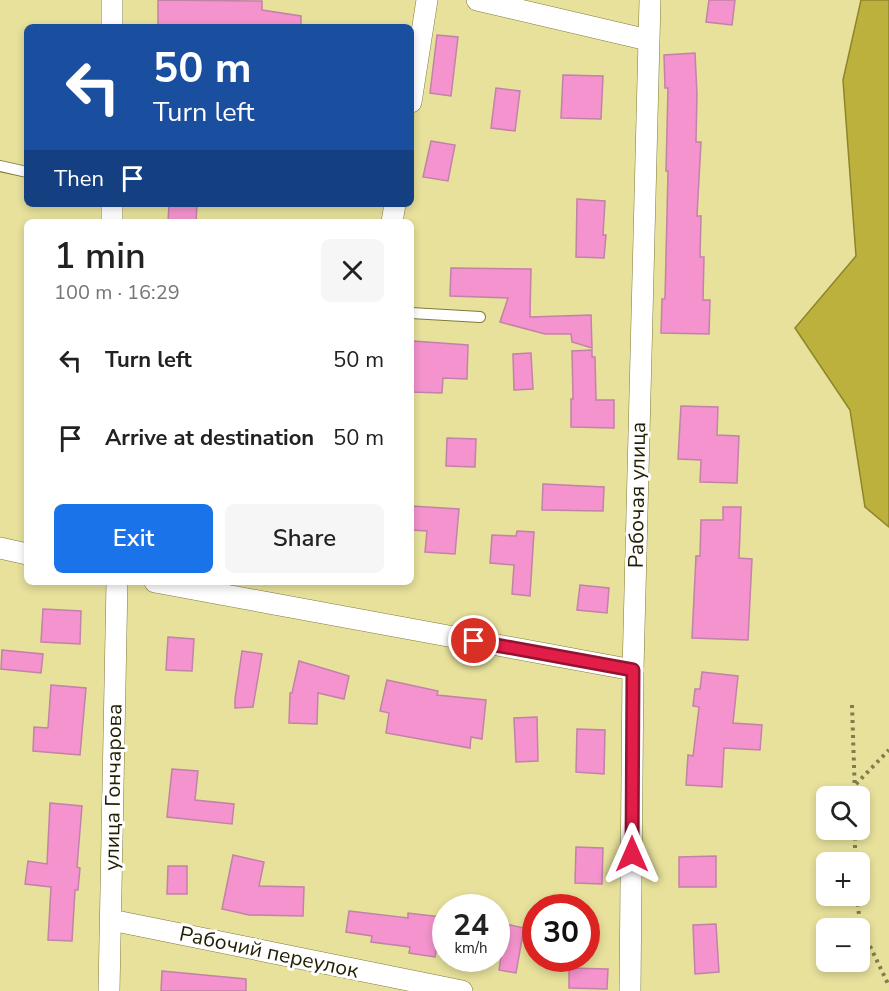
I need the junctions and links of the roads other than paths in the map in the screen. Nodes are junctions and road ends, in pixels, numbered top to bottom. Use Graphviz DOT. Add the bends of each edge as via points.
graph roads {
  1 [pos="112,0"];
  2 [pos="427,0"];
  3 [pos="477,0"];
  4 [pos="650,0"];
  5 [pos="112,24"];
  6 [pos="648,40"];
  7 [pos="414,83"];
  8 [pos="0,166"];
  9 [pos="24,171"];
  10 [pos="414,313"];
  11 [pos="480,317"];
  12 [pos="0,548"];
  13 [pos="24,553"];
  14 [pos="117,585"];
  15 [pos="171,585"];
  16 [pos="633,670"];
  17 [pos="111,920"];
  18 [pos="109,991"];
  19 [pos="462,991"];
  20 [pos="630,991"];
  1 -- 5 [label="street"];
  2 -- 7 [label="street"];
  3 -- 6 [label="street"];
  4 -- 6 [label="street, Рабочая улица"];
  6 -- 16 [label="street, Рабочая улица"];
  8 -- 9 [label="lane"];
  10 -- 11 [label="lane"];
  12 -- 13 [label="street"];
  14 -- 17 [label="street, улица Гончарова"];
  15 -- 16 [label="street"];
  16 -- 20 [label="street, Рабочая улица"];
  17 -- 18 [label="street, улица Гончарова"];
  17 -- 19 [label="street, Рабочий переулок"];
}
